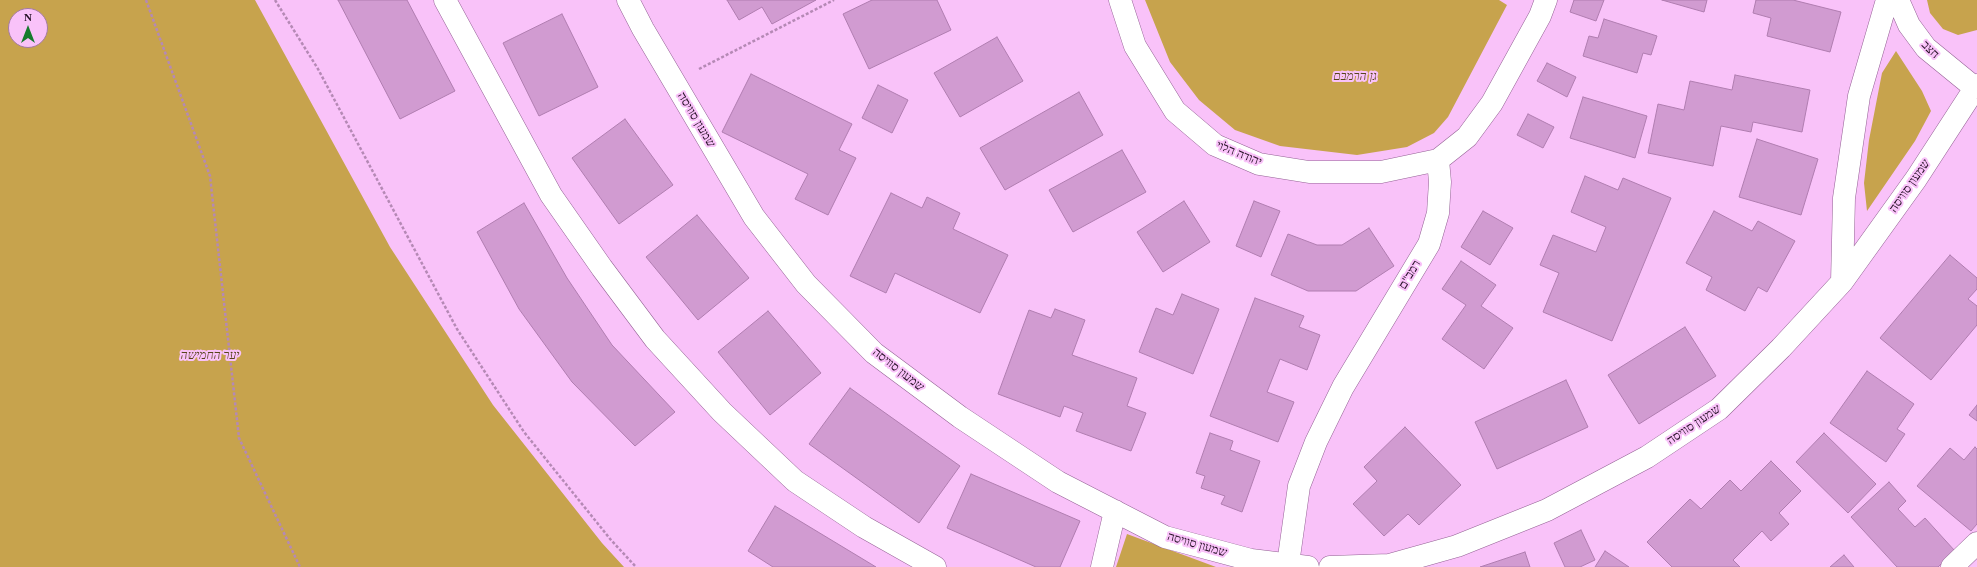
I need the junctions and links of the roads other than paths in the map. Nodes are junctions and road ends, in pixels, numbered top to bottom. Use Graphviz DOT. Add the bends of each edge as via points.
graph roads {
  1 [pos="445,0"];
  2 [pos="628,0"];
  3 [pos="1120,0"];
  4 [pos="1546,0"];
  5 [pos="1887,0"];
  6 [pos="1898,0"];
  7 [pos="1976,87"];
  8 [pos="1438,160"];
  9 [pos="1842,282"];
  10 [pos="1115,511"];
  11 [pos="1977,543"];
  12 [pos="1298,566"];
  13 [pos="935,567"];
  14 [pos="1102,567"];
  15 [pos="1330,567"];
  16 [pos="1952,567"];
  1 -- 13 [label="street" via="551,195 655,339 722,412 795,481 864,527"];
  2 -- 10 [label="street, שמעון סוויסה" via="754,217 806,284 874,353 960,417 1058,482"];
  3 -- 8 [label="street, יהודה הלוי" via="1135,46 1175,111 1215,145 1259,164 1309,172 1381,172"];
  4 -- 8 [label="street" via="1540,16 1492,103 1467,137"];
  5 -- 9 [label="street" via="1859,96 1844,198"];
  6 -- 7 [label="street, חצב" via="1909,25 1926,48"];
  7 -- 9 [label="street, שמעון סוויסה" via="1916,179"];
  8 -- 12 [label="street, רמב\"ם" via="1438,213 1429,244 1343,386 1316,442 1299,486"];
  9 -- 15 [label="street, שמעון סוויסה" via="1719,410 1647,457 1548,510 1458,546 1389,565"];
  10 -- 12 [label="street, שמעון סוויסה" via="1165,537 1251,560"];
  10 -- 14 [label="street"];
  11 -- 16 [label="street"];
}
